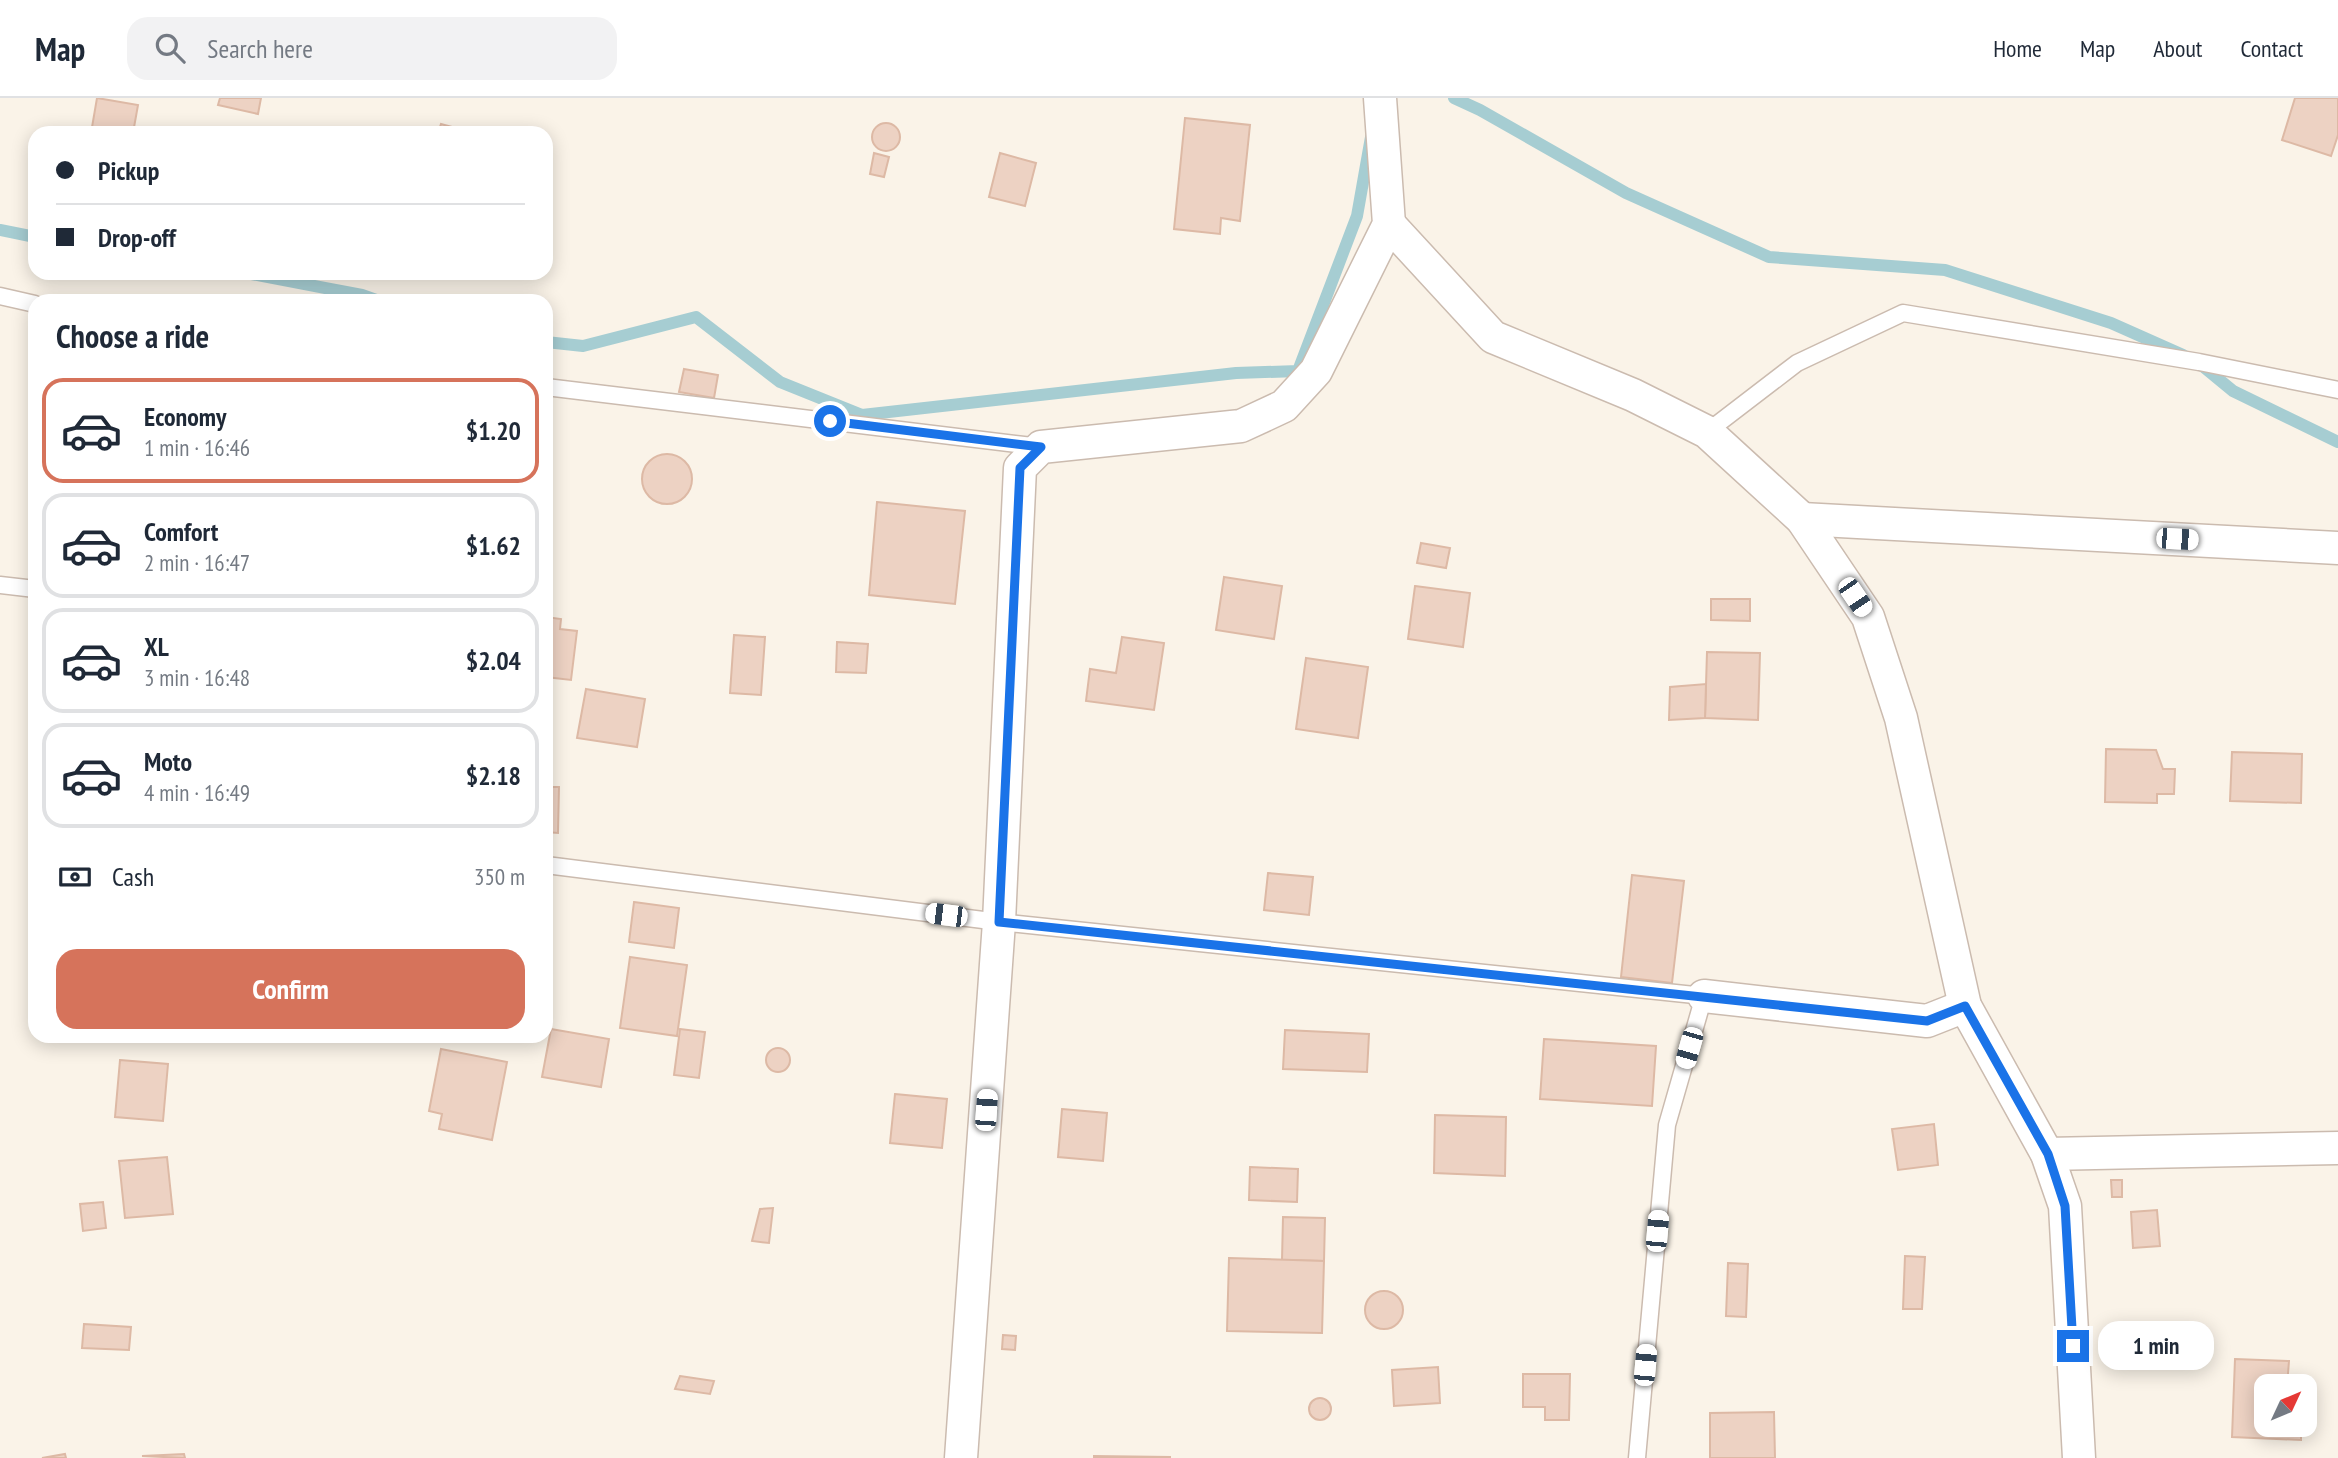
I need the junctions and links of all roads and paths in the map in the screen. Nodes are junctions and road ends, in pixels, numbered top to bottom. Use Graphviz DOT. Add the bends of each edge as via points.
graph roads {
  1 [pos="1380,98"];
  2 [pos="1389,224"];
  3 [pos="0,296"];
  4 [pos="28,302"];
  5 [pos="553,388"];
  6 [pos="2338,390"];
  7 [pos="1707,432"];
  8 [pos="1041,447"];
  9 [pos="1802,519"];
  10 [pos="2338,548"];
  11 [pos="0,586"];
  12 [pos="28,588"];
  13 [pos="553,866"];
  14 [pos="999,922"];
  15 [pos="1704,996"];
  16 [pos="1965,1006"];
  17 [pos="2338,1148"];
  18 [pos="2048,1154"];
  19 [pos="961,1458"];
  20 [pos="1637,1458"];
  21 [pos="2079,1458"];
  1 -- 2 [label="street"];
  2 -- 7 [label="street" via="1493,337"];
  2 -- 8 [label="street" via="1316,371 1284,406 1241,426"];
  3 -- 4 [label="lane"];
  5 -- 8 [label="lane"];
  6 -- 7 [label="lane" via="1903,313 1797,363"];
  7 -- 9 [label="street"];
  8 -- 14 [label="street" via="1020,468"];
  9 -- 10 [label="street"];
  9 -- 16 [label="street" via="1868,617 1900,718"];
  11 -- 12 [label="lane"];
  13 -- 14 [label="lane"];
  14 -- 15 [label="lane"];
  14 -- 19 [label="street"];
  15 -- 16 [label="street" via="1927,1021"];
  15 -- 20 [label="lane" via="1667,1125"];
  16 -- 18 [label="street"];
  17 -- 18 [label="street"];
  18 -- 21 [label="street" via="2065,1206"];
}
